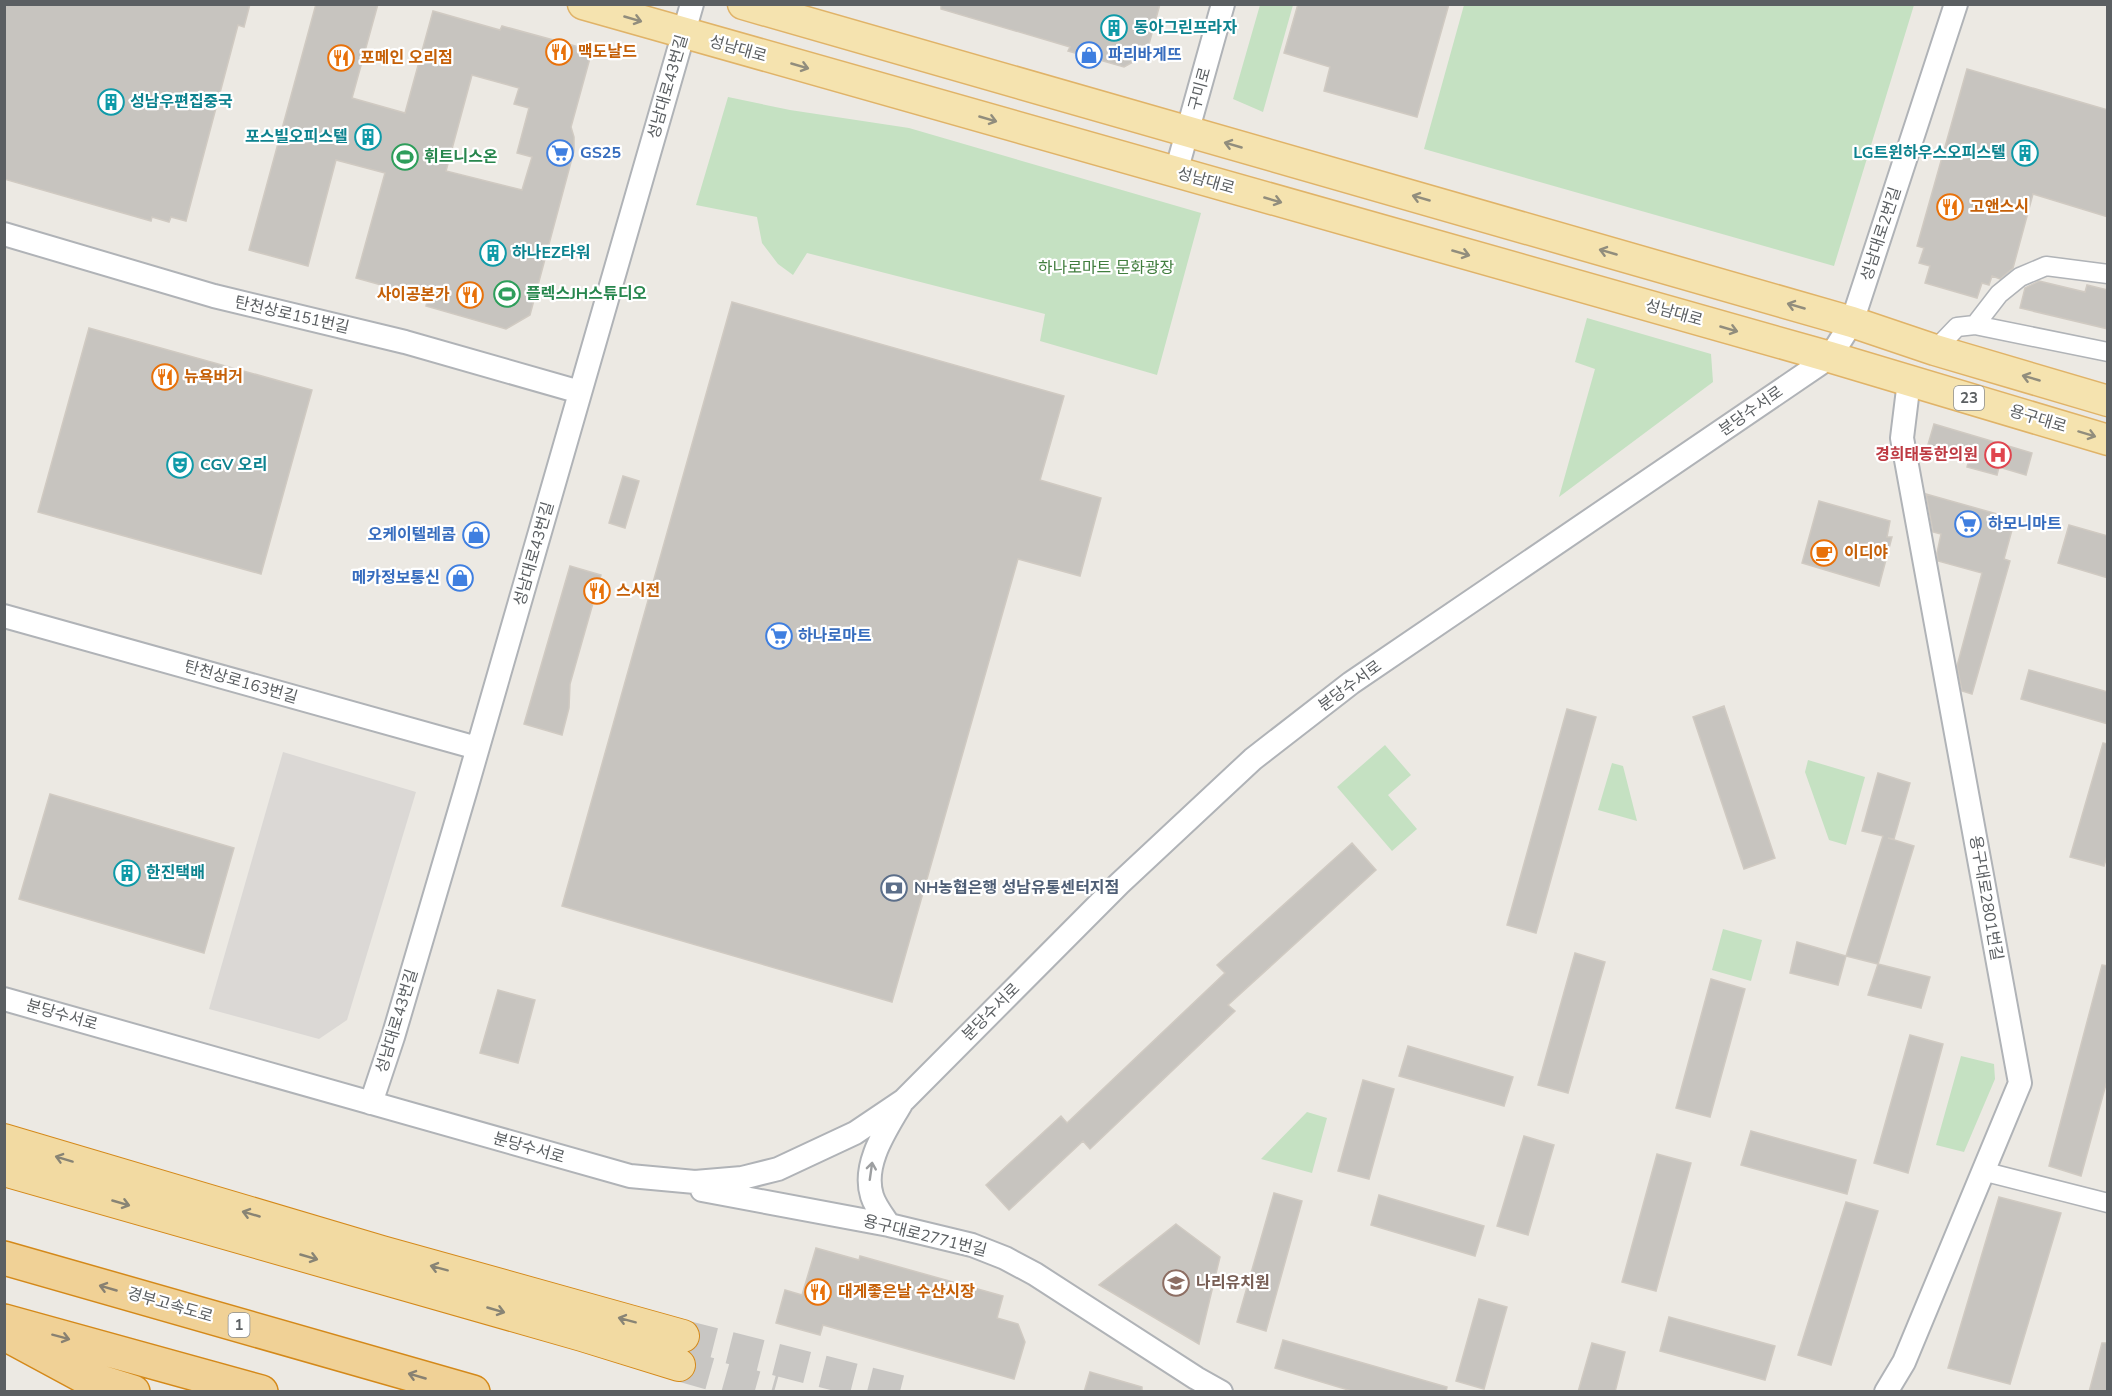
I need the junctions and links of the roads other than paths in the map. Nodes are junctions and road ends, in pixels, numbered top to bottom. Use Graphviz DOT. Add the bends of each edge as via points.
graph roads {
  1 [pos="583,4"];
  2 [pos="692,4"];
  3 [pos="743,4"];
  4 [pos="1223,4"];
  5 [pos="1956,4"];
  6 [pos="684,33"];
  7 [pos="1188,132"];
  8 [pos="1176,172"];
  9 [pos="4,234"];
  10 [pos="2108,274"];
  11 [pos="1852,322"];
  12 [pos="1975,325"];
  13 [pos="1935,350"];
  14 [pos="2108,352"];
  15 [pos="1830,357"];
  16 [pos="1909,381"];
  17 [pos="580,392"];
  18 [pos="2108,401"];
  19 [pos="2108,440"];
  20 [pos="4,616"];
  21 [pos="477,748"];
  22 [pos="4,999"];
  23 [pos="904,1100"];
  24 [pos="371,1103"];
  25 [pos="4,1140"];
  26 [pos="4,1170"];
  27 [pos="1982,1171"];
  28 [pos="630,1176"];
  29 [pos="2108,1203"];
  30 [pos="889,1225"];
  31 [pos="4,1258"];
  32 [pos="4,1321"];
  33 [pos="4,1333"];
  34 [pos="133,1392"];
  35 [pos="261,1392"];
  36 [pos="473,1392"];
  37 [pos="1221,1392"];
  38 [pos="1886,1392"];
  1 -- 6 [label="main road, 성남대로, one-way"];
  2 -- 6 [label="street, 성남대로43번길"];
  3 -- 7 [label="main road"];
  4 -- 7 [label="street, 구미로"];
  5 -- 11 [label="street, 성남대로2번길"];
  6 -- 8 [label="main road, 성남대로, one-way"];
  6 -- 17 [label="street, 성남대로43번길"];
  7 -- 8 [label="street, 구미로"];
  11 -- 7 [label="main road, one-way"];
  8 -- 15 [label="main road, 성남대로, one-way"];
  9 -- 17 [label="street, 탄천상로151번길" via="214,296 405,342"];
  10 -- 12 [label="street" via="2046,266 2020,277 1999,294"];
  11 -- 13 [label="main road, 23"];
  11 -- 15 [label="street, 성남대로2번길"];
  12 -- 13 [label="street" via="1957,327"];
  12 -- 14 [label="street"];
  18 -- 13 [label="main road, 23, one-way"];
  15 -- 16 [label="main road, 용구대로 / 23"];
  15 -- 23 [label="street, 분당수서로" via="1351,683 1253,759 1119,884"];
  16 -- 19 [label="main road, 용구대로 / 23, one-way"];
  16 -- 27 [label="street, 용구대로2801번길" via="1902,438 2020,1083"];
  17 -- 21 [label="street, 성남대로43번길"];
  20 -- 21 [label="street, 탄천상로163번길"];
  21 -- 24 [label="street, 성남대로43번길"];
  22 -- 24 [label="street, 분당수서로"];
  23 -- 28 [label="street, 분당수서로" via="855,1133 778,1169 742,1178 695,1182"];
  30 -- 23 [label="street, one-way" via="872,1196 870,1179 874,1155"];
  24 -- 28 [label="street, 분당수서로"];
  26 -- 25 [label="highway, one-way" via="582,1335 681,1350 382,1252"];
  27 -- 29 [label="street"];
  27 -- 38 [label="street, 용구대로2801번길" via="1904,1362"];
  28 -- 30 [label="street, 용구대로2771번길"];
  30 -- 37 [label="street, 용구대로2771번길" via="972,1245 1005,1258"];
  36 -- 31 [label="highway, 경부고속도로 / 1, one-way"];
  32 -- 35 [label="highway, one-way"];
  33 -- 34 [label="highway" via="85,1377"];
}
